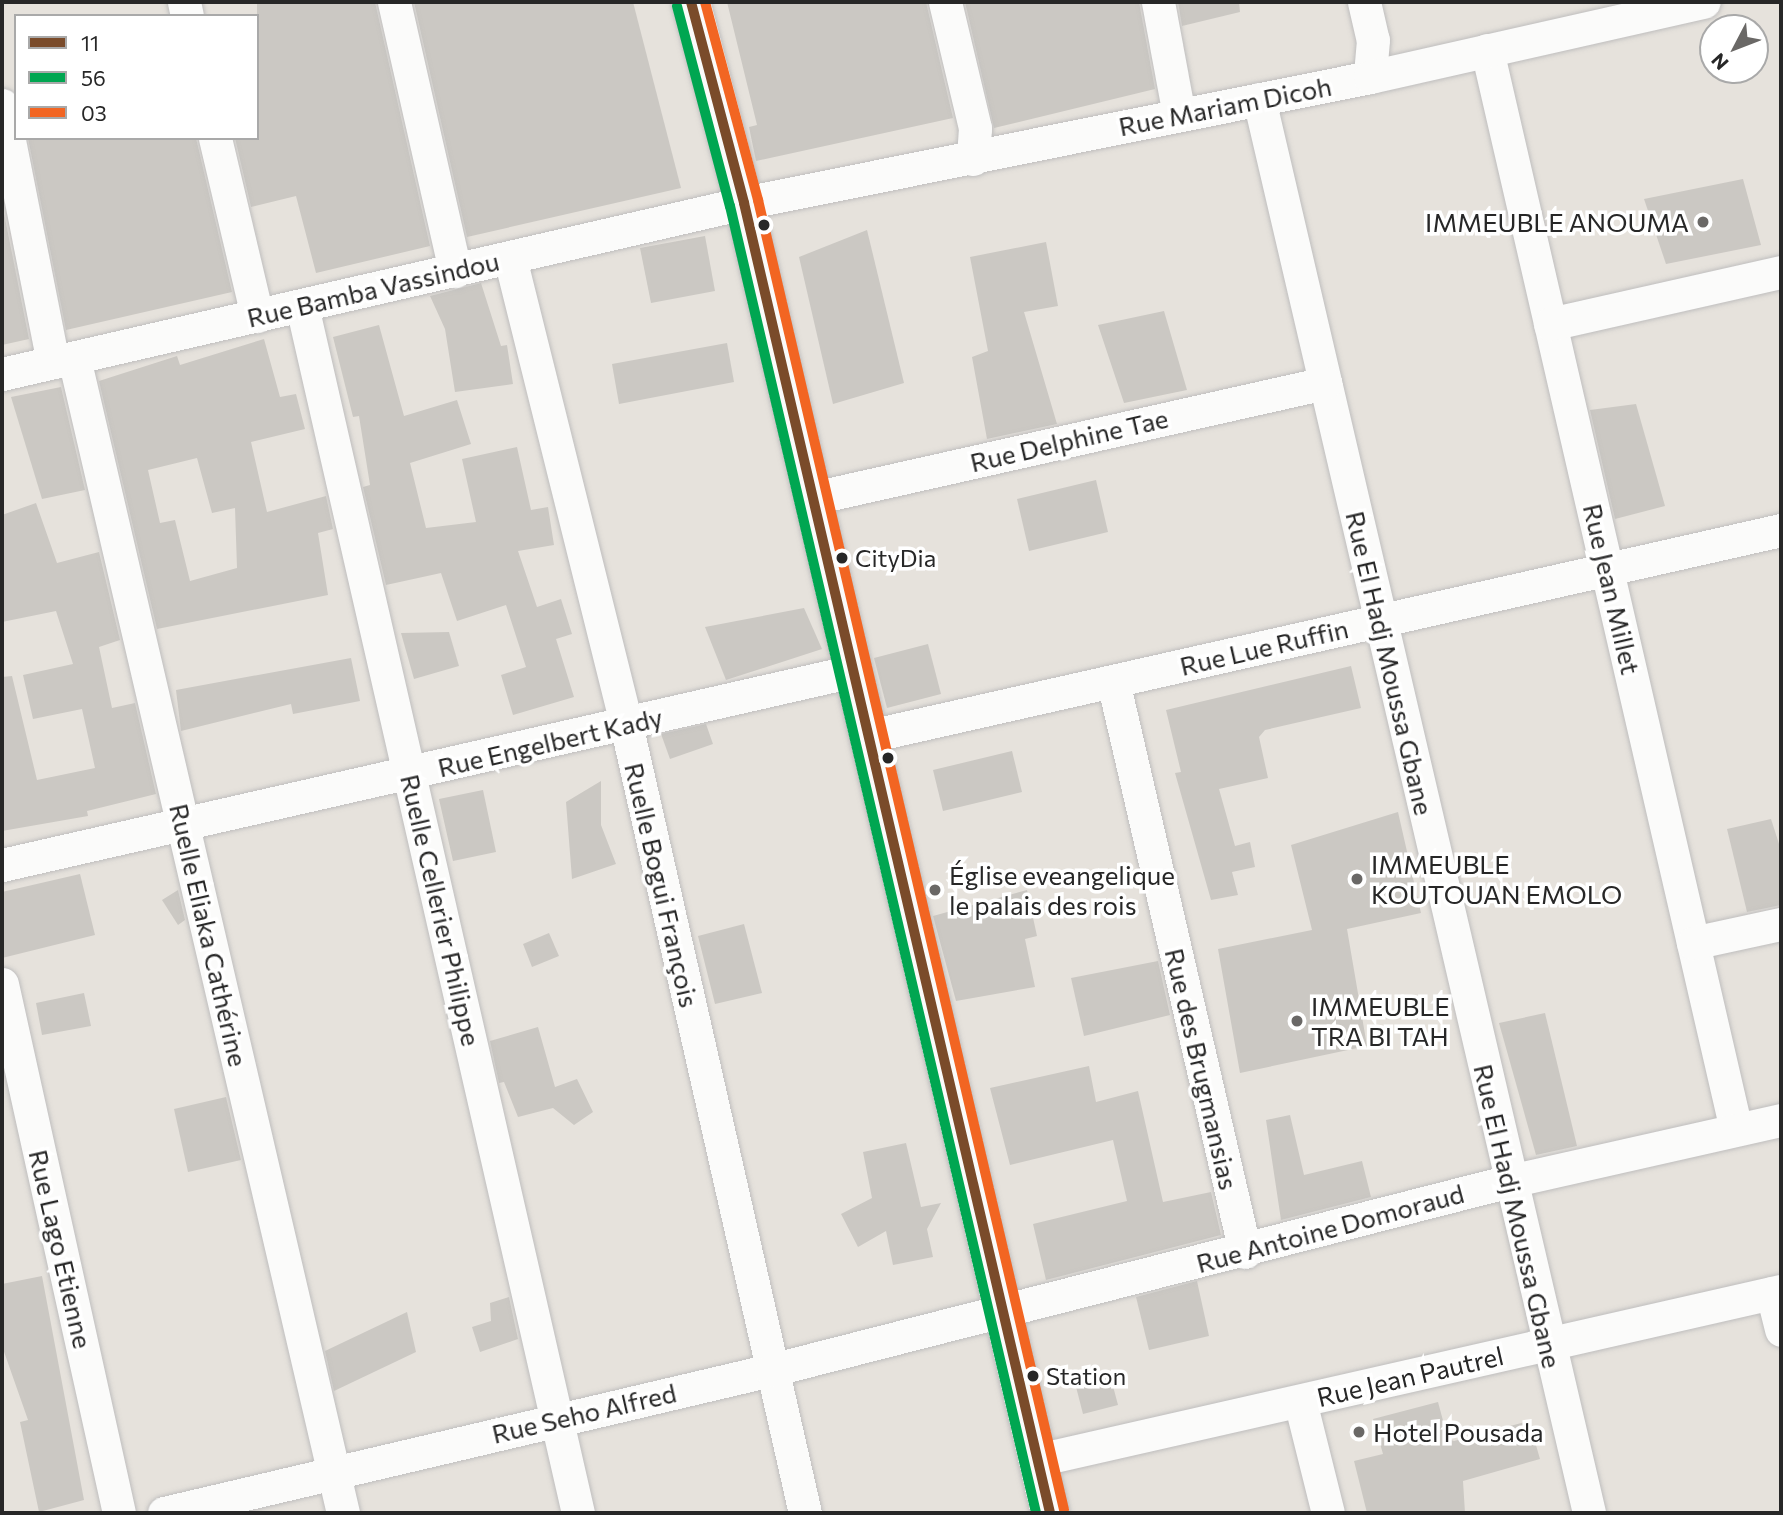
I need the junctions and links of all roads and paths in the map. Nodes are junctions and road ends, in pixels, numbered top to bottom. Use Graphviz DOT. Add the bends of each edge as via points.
graph roads {
  1 [pos="394,2"];
  2 [pos="691,2"];
  3 [pos="945,2"];
  4 [pos="1158,2"];
  5 [pos="1364,2"];
  6 [pos="1704,2"];
  7 [pos="1588,15"];
  8 [pos="1487,50"];
  9 [pos="1370,77"];
  10 [pos="1259,99"];
  11 [pos="2,105"];
  12 [pos="1179,115"];
  13 [pos="215,140"];
  14 [pos="973,159"];
  15 [pos="744,202"];
  16 [pos="510,258"];
  17 [pos="455,271"];
  18 [pos="1781,272"];
  19 [pos="302,306"];
  20 [pos="257,316"];
  21 [pos="1550,324"];
  22 [pos="63,360"];
  23 [pos="2,374"];
  24 [pos="1325,383"];
  25 [pos="813,498"];
  26 [pos="1781,530"];
  27 [pos="1607,569"];
  28 [pos="1381,621"];
  29 [pos="853,671"];
  30 [pos="1113,681"];
  31 [pos="626,724"];
  32 [pos="869,736"];
  33 [pos="410,775"];
  34 [pos="183,825"];
  35 [pos="2,865"];
  36 [pos="1781,923"];
  37 [pos="1693,943"];
  38 [pos="2,984"];
  39 [pos="1781,1120"];
  40 [pos="1736,1129"];
  41 [pos="1510,1181"];
  42 [pos="1245,1252"];
  43 [pos="1777,1292"];
  44 [pos="1002,1309"];
  45 [pos="1781,1330"];
  46 [pos="1548,1345"];
  47 [pos="771,1370"];
  48 [pos="1300,1401"];
  49 [pos="557,1417"];
  50 [pos="1038,1460"];
  51 [pos="334,1475"];
  52 [pos="119,1513"];
  53 [pos="164,1513"];
  54 [pos="343,1513"];
  55 [pos="578,1513"];
  56 [pos="805,1513"];
  57 [pos="1050,1513"];
  58 [pos="1328,1513"];
  59 [pos="1589,1513"];
  1 -- 17 [label="street"];
  2 -- 15 [label="street"];
  3 -- 14 [label="street" via="975,128"];
  4 -- 12 [label="street"];
  5 -- 9 [label="street" via="1373,40"];
  6 -- 7 [label="street, Rue Mariam Dicoh"];
  7 -- 8 [label="street, Rue Mariam Dicoh"];
  8 -- 9 [label="street, Rue Mariam Dicoh"];
  8 -- 21 [label="street, Rue Jean Millet"];
  9 -- 10 [label="street, Rue Mariam Dicoh"];
  10 -- 12 [label="street, Rue Mariam Dicoh"];
  10 -- 24 [label="street, Rue El Hadj Moussa Gbane"];
  11 -- 22 [label="street, Ruelle Eliaka Cathérine"];
  12 -- 14 [label="street, Rue Mariam Dicoh"];
  13 -- 20 [label="street"];
  14 -- 15 [label="street, Rue Mariam Dicoh"];
  15 -- 16 [label="street, Rue Bamba Vassindou"];
  15 -- 25 [label="street"];
  16 -- 17 [label="street, Rue Bamba Vassindou"];
  16 -- 31 [label="street, Ruelle Bogui François"];
  17 -- 19 [label="street, Rue Bamba Vassindou"];
  18 -- 21 [label="street"];
  19 -- 20 [label="street, Rue Bamba Vassindou"];
  19 -- 33 [label="street, Ruelle Cellerier Philippe"];
  20 -- 22 [label="street, Rue Bamba Vassindou"];
  21 -- 27 [label="street, Rue Jean Millet"];
  22 -- 23 [label="street, Rue Bamba Vassindou"];
  22 -- 34 [label="street, Ruelle Eliaka Cathérine"];
  24 -- 25 [label="street, Rue Delphine Tae"];
  24 -- 28 [label="street, Rue El Hadj Moussa Gbane"];
  25 -- 29 [label="street"];
  26 -- 27 [label="street, Rue Lue Ruffin"];
  27 -- 28 [label="street, Rue Lue Ruffin"];
  27 -- 37 [label="street, Rue Jean Millet"];
  28 -- 30 [label="street, Rue Lue Ruffin"];
  28 -- 41 [label="street, Rue El Hadj Moussa Gbane"];
  29 -- 31 [label="street, Rue Engelbert Kady"];
  29 -- 32 [label="street"];
  30 -- 32 [label="street, Rue Lue Ruffin"];
  30 -- 42 [label="street, Rue des Brugmansias"];
  31 -- 33 [label="street, Rue Engelbert Kady"];
  31 -- 47 [label="street, Ruelle Bogui François"];
  32 -- 44 [label="street"];
  33 -- 34 [label="street, Rue Engelbert Kady"];
  33 -- 49 [label="street, Ruelle Cellerier Philippe"];
  34 -- 35 [label="street, Rue Engelbert Kady"];
  34 -- 51 [label="street, Ruelle Eliaka Cathérine"];
  36 -- 37 [label="street"];
  37 -- 40 [label="street, Rue Jean Millet"];
  38 -- 52 [label="street, Rue Lago Etienne"];
  39 -- 40 [label="street, Rue Antoine Domoraud"];
  40 -- 41 [label="street, Rue Antoine Domoraud"];
  41 -- 42 [label="street, Rue Antoine Domoraud"];
  41 -- 46 [label="street, Rue El Hadj Moussa Gbane"];
  42 -- 44 [label="street, Rue Antoine Domoraud"];
  43 -- 45 [label="street"];
  43 -- 46 [label="street, Rue Jean Pautrel"];
  44 -- 47 [label="street, Rue Seho Alfred"];
  44 -- 50 [label="street"];
  46 -- 48 [label="street, Rue Jean Pautrel"];
  46 -- 59 [label="street, Rue El Hadj Moussa Gbane"];
  47 -- 49 [label="street, Rue Seho Alfred"];
  47 -- 56 [label="street, Ruelle Bogui François"];
  48 -- 50 [label="street, Rue Jean Pautrel"];
  48 -- 58 [label="street"];
  49 -- 51 [label="street, Rue Seho Alfred"];
  49 -- 55 [label="street, Ruelle Cellerier Philippe"];
  50 -- 57 [label="street"];
  51 -- 53 [label="street, Rue Seho Alfred"];
  51 -- 54 [label="street, Ruelle Eliaka Cathérine"];
}
